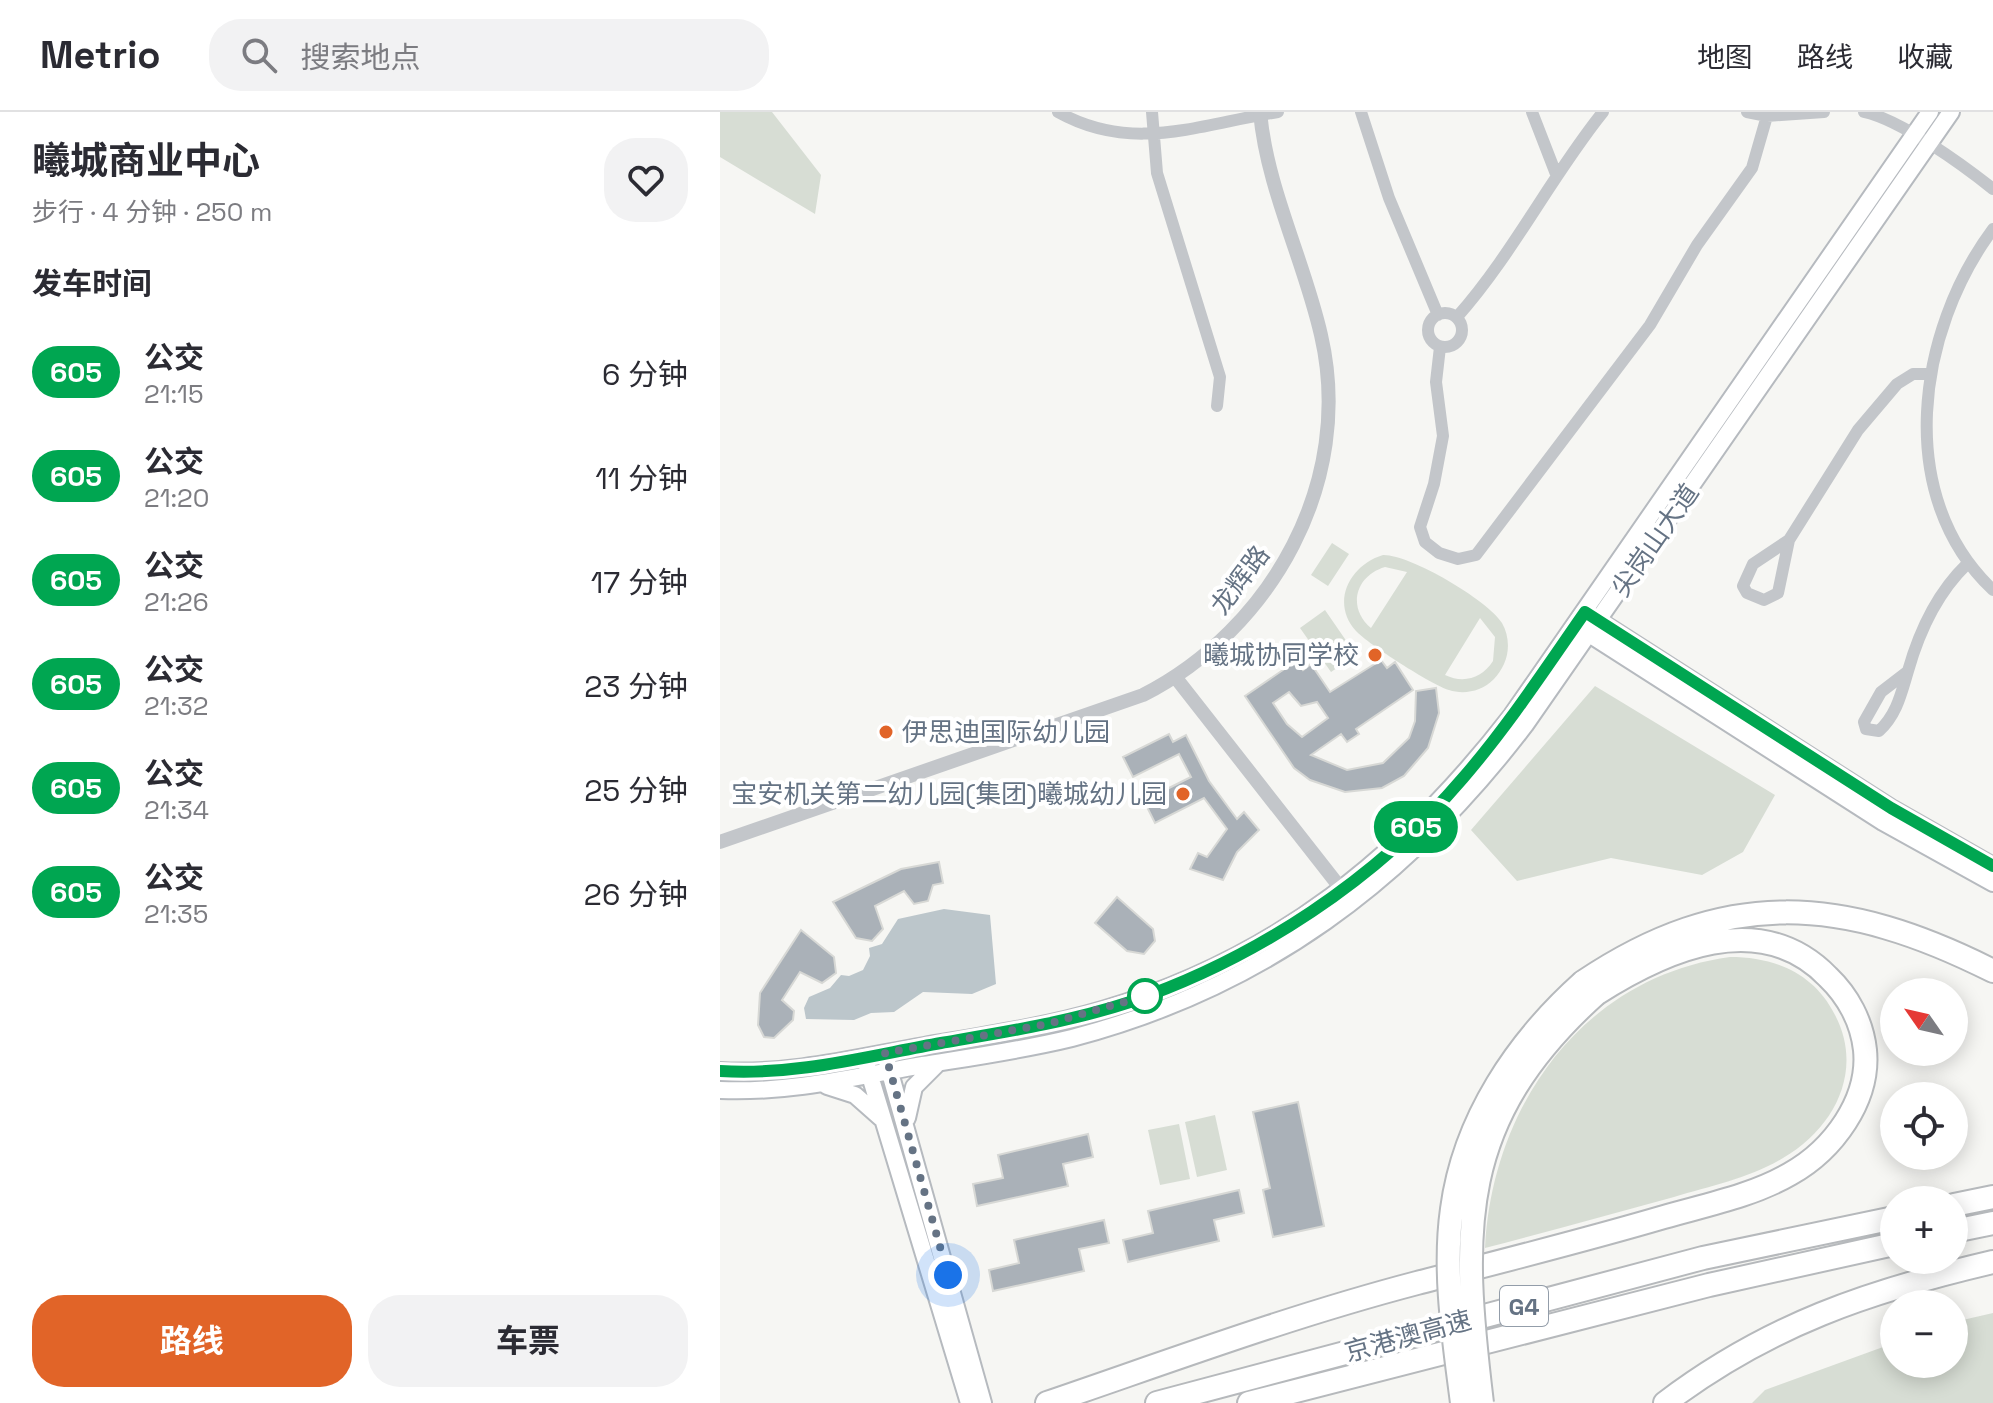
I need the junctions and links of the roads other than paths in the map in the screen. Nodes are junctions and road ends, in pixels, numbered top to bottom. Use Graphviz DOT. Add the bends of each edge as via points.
graph roads {
  1 [pos="1058,112"];
  2 [pos="1152,112"];
  3 [pos="1278,112"];
  4 [pos="1361,112"];
  5 [pos="1532,112"];
  6 [pos="1603,112"];
  7 [pos="1747,112"];
  8 [pos="1824,112"];
  9 [pos="1864,112"];
  10 [pos="1930,112"];
  11 [pos="1951,112"];
  12 [pos="1260,113"];
  13 [pos="1767,116"];
  14 [pos="1154,135"];
  15 [pos="1921,140"];
  16 [pos="1556,174"];
  17 [pos="1993,189"];
  18 [pos="1993,229"];
  19 [pos="1438,315"];
  20 [pos="1457,317"];
  21 [pos="1440,347"];
  22 [pos="1930,374"];
  23 [pos="1217,406"];
  24 [pos="1789,540"];
  25 [pos="1967,564"];
  26 [pos="1993,590"];
  27 [pos="1587,623"];
  28 [pos="1907,672"];
  29 [pos="1176,678"];
  30 [pos="720,842"];
  31 [pos="1993,866"];
  32 [pos="1993,883"];
  33 [pos="1342,889"];
  34 [pos="1352,903"];
  35 [pos="1993,971"];
  36 [pos="1589,988"];
  37 [pos="885,1053"];
  38 [pos="864,1057"];
  39 [pos="940,1063"];
  40 [pos="720,1071"];
  41 [pos="890,1071"];
  42 [pos="870,1075"];
  43 [pos="821,1085"];
  44 [pos="720,1090"];
  45 [pos="883,1119"];
  46 [pos="906,1127"];
  47 [pos="1993,1197"];
  48 [pos="1968,1202"];
  49 [pos="1880,1221"];
  50 [pos="1993,1223"];
  51 [pos="1968,1228"];
  52 [pos="1880,1247"];
  53 [pos="1993,1262"];
  54 [pos="969,1403"];
  55 [pos="983,1403"];
  56 [pos="1047,1403"];
  57 [pos="1157,1403"];
  58 [pos="1249,1403"];
  59 [pos="1462,1403"];
  60 [pos="1482,1403"];
  61 [pos="1665,1403"];
  1 -- 14 [label="street" via="1100,130"];
  2 -- 14 [label="street"];
  3 -- 12 [label="street"];
  4 -- 19 [label="street" via="1389,198"];
  5 -- 16 [label="street"];
  6 -- 16 [label="street"];
  7 -- 13 [label="street"];
  8 -- 13 [label="street"];
  9 -- 15 [label="street"];
  10 -- 15 [label="main road, 尖岗山大道"];
  11 -- 15 [label="main road, 尖岗山大道"];
  12 -- 14 [label="street"];
  12 -- 29 [label="street, 龙辉路" via="1270,169 1322,339 1327,378 1323,456 1301,531 1269,587 1237,628"];
  13 -- 21 [label="street" via="1752,168 1697,245 1650,325 1476,555 1458,559 1425,542 1420,527 1443,436 1436,382"];
  14 -- 23 [label="street" via="1157,173 1220,377"];
  15 -- 17 [label="street"];
  15 -- 27 [label="main road, 尖岗山大道"];
  16 -- 20 [label="street" via="1512,249"];
  18 -- 22 [label="street" via="1947,311"];
  19 -- 20 [label="street"];
  19 -- 21 [label="street" via="1428,334"];
  20 -- 21 [label="street" via="1463,327 1460,340"];
  22 -- 24 [label="street" via="1913,374 1881,398"];
  22 -- 25 [label="street" via="1927,425 1937,504"];
  24 -- 24 [label="street" via="1753,564 1743,586 1747,593 1764,600 1778,593"];
  25 -- 26 [label="street"];
  25 -- 28 [label="street" via="1935,604"];
  27 -- 31 [label="main road"];
  27 -- 32 [label="main road" via="1883,822"];
  27 -- 33 [label="main road, 尖岗山大道" via="1463,778 1396,847"];
  27 -- 34 [label="main road, 尖岗山大道" via="1525,725 1451,816"];
  28 -- 28 [label="street" via="1881,692 1864,722 1866,729 1879,731 1888,722 1905,691"];
  29 -- 30 [label="street, 龙辉路" via="1143,695"];
  29 -- 33 [label="street"];
  33 -- 34 [label="street"];
  33 -- 37 [label="main road, 尖岗山大道" via="1216,967 1130,1002 1048,1024"];
  34 -- 39 [label="main road, 尖岗山大道" via="1246,970 1158,1010 1072,1038"];
  35 -- 36 [label="highway" via="1947,948 1860,920 1775,911 1730,917 1653,940"];
  36 -- 56 [label="highway" via="1699,944 1757,940 1786,948 1812,961 1831,979 1859,1024 1865,1075 1859,1099 1845,1123 1808,1162 1761,1188 1330,1306"];
  36 -- 59 [label="highway, bridge" via="1553,1008 1522,1045 1496,1084 1464,1158 1452,1208 1450,1256"];
  36 -- 60 [label="highway, bridge" via="1514,1088 1482,1163 1471,1211 1469,1257"];
  37 -- 38 [label="main road, 尖岗山大道"];
  37 -- 41 [label="main road"];
  38 -- 40 [label="main road, 尖岗山大道" via="778,1071"];
  38 -- 42 [label="main road"];
  39 -- 41 [label="main road, 尖岗山大道"];
  39 -- 46 [label="main road" via="914,1087"];
  41 -- 42 [label="main road, 尖岗山大道"];
  41 -- 46 [label="main road"];
  42 -- 43 [label="main road, 尖岗山大道"];
  42 -- 45 [label="main road"];
  43 -- 44 [label="main road, 尖岗山大道"];
  43 -- 45 [label="main road" via="855,1095"];
  45 -- 54 [label="main road"];
  46 -- 55 [label="main road"];
  47 -- 48 [label="highway"];
  49 -- 57 [label="highway, 京港澳高速 / G4" via="1703,1258"];
  50 -- 51 [label="highway"];
  52 -- 58 [label="highway, 京港澳高速 / G4" via="1709,1285"];
  53 -- 61 [label="highway" via="1871,1293 1821,1312 1731,1356"];
}
